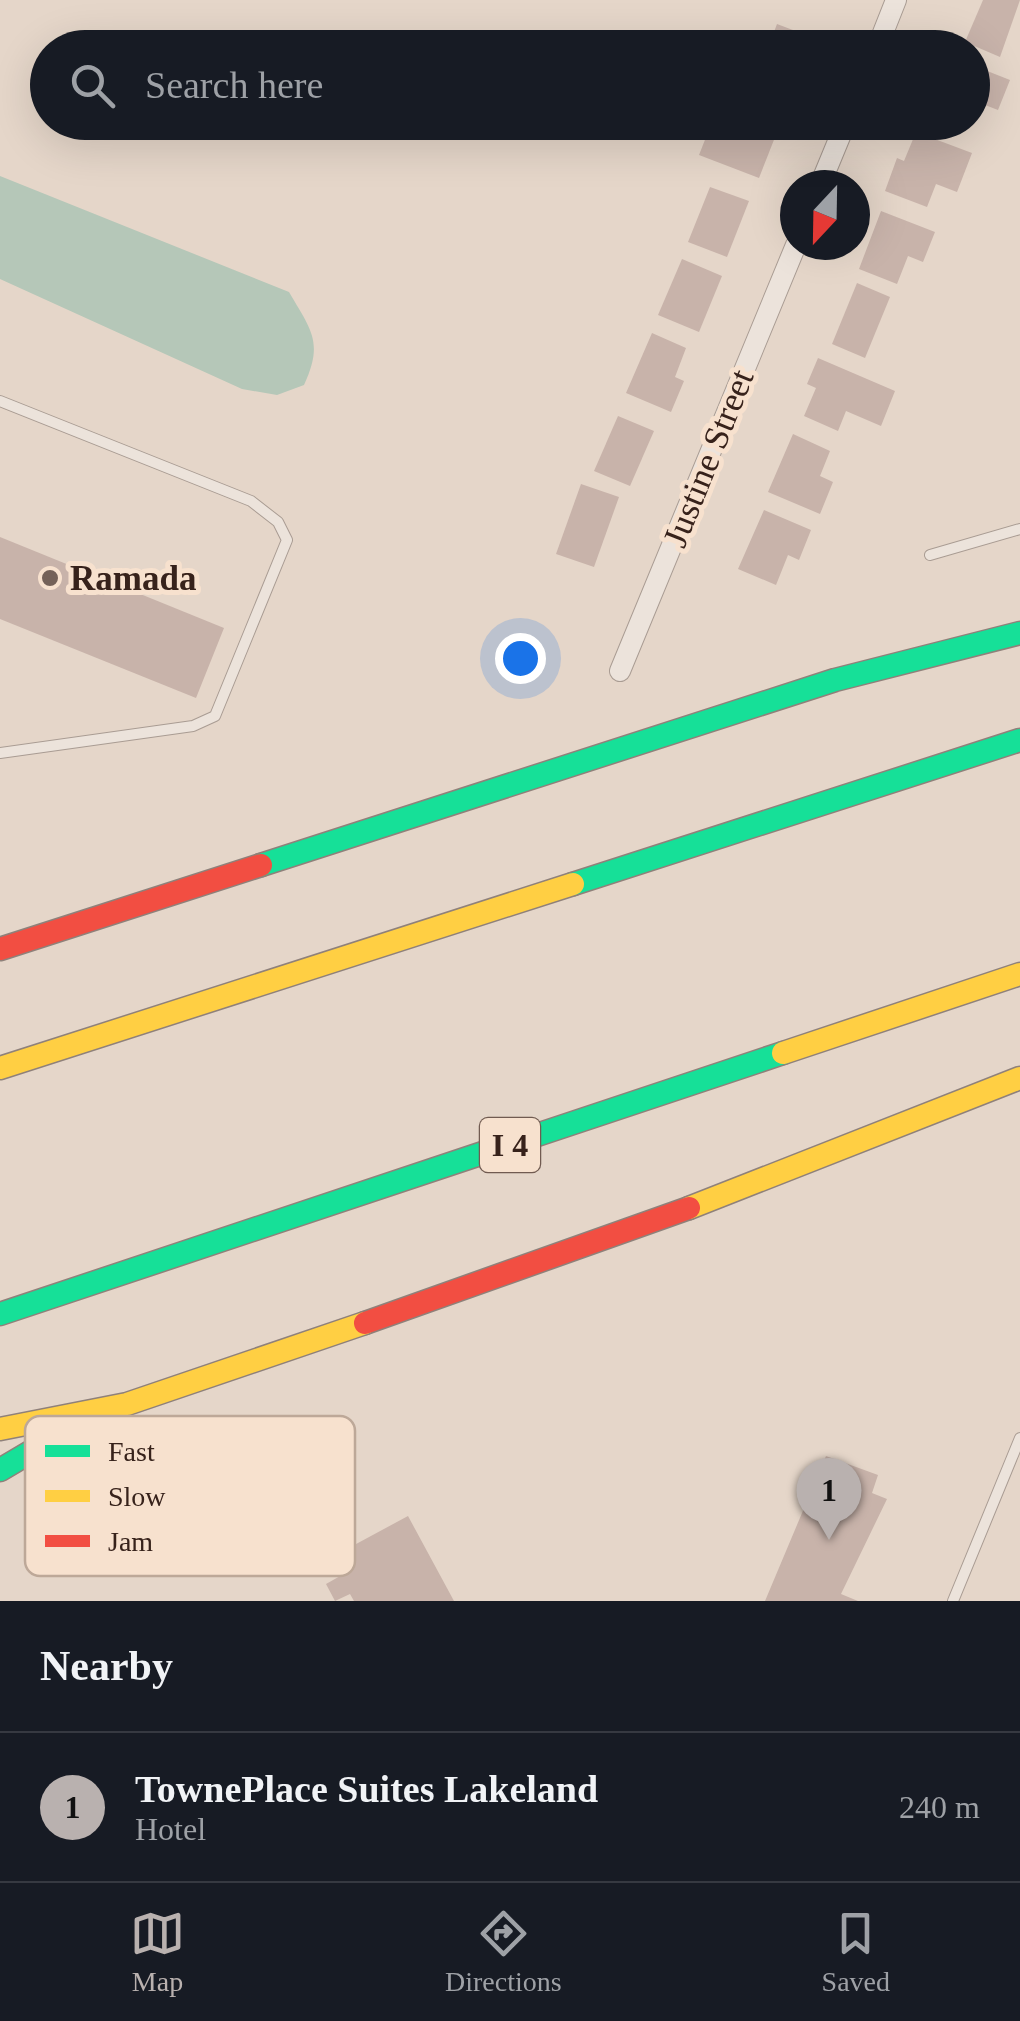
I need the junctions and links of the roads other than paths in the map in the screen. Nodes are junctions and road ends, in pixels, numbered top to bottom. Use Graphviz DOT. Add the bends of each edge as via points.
graph roads {
  1 [pos="896,0"];
  2 [pos="884,30"];
  3 [pos="839,140"];
  4 [pos="826,170"];
  5 [pos="790,260"];
  6 [pos="0,402"];
  7 [pos="1020,529"];
  8 [pos="930,555"];
  9 [pos="1020,634"];
  10 [pos="620,671"];
  11 [pos="1020,740"];
  12 [pos="0,753"];
  13 [pos="0,949"];
  14 [pos="1020,974"];
  15 [pos="0,1068"];
  16 [pos="1020,1078"];
  17 [pos="0,1314"];
  18 [pos="95,1414"];
  19 [pos="82,1416"];
  20 [pos="92,1416"];
  21 [pos="25,1425"];
  22 [pos="0,1429"];
  23 [pos="1020,1438"];
  24 [pos="25,1455"];
  25 [pos="0,1470"];
  26 [pos="952,1601"];
  1 -- 2 [label="street"];
  3 -- 4 [label="street"];
  5 -- 10 [label="street, Justine Street"];
  6 -- 12 [label="lane" via="252,501 278,522 287,540 215,716 193,726"];
  7 -- 8 [label="lane"];
  9 -- 13 [label="highway" via="834,680"];
  11 -- 15 [label="highway"];
  14 -- 17 [label="highway, I 4"];
  16 -- 18 [label="highway" via="844,1152"];
  18 -- 19 [label="highway"];
  18 -- 20 [label="highway"];
  21 -- 22 [label="highway"];
  23 -- 26 [label="lane"];
  24 -- 25 [label="highway"];
}
